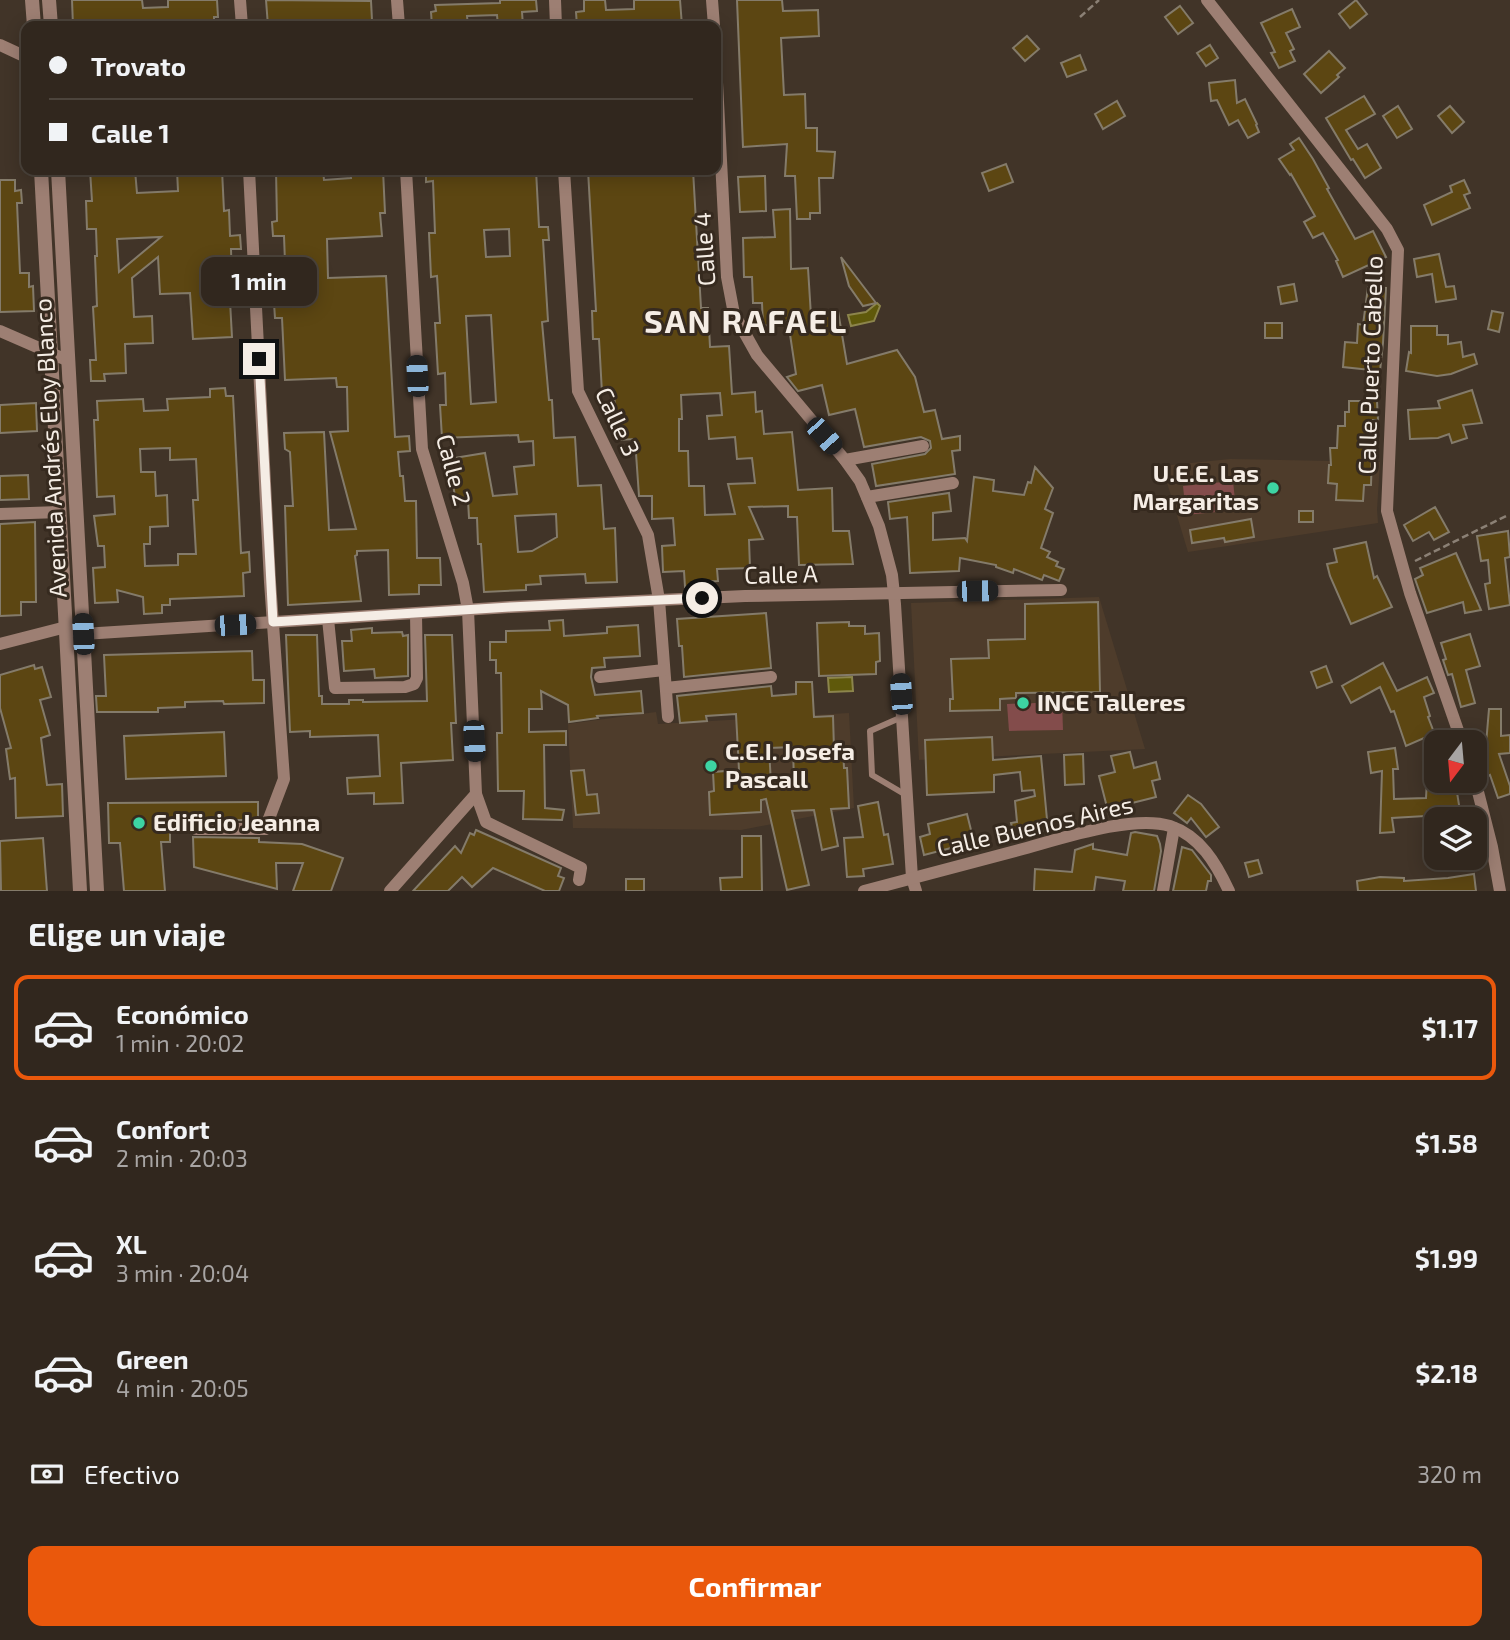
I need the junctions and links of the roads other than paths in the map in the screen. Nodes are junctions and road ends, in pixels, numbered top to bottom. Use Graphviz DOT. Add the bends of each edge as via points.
graph roads {
  1 [pos="32,0"];
  2 [pos="49,0"];
  3 [pos="240,0"];
  4 [pos="397,0"];
  5 [pos="555,0"];
  6 [pos="712,0"];
  7 [pos="1207,0"];
  8 [pos="34,21"];
  9 [pos="51,21"];
  10 [pos="242,21"];
  11 [pos="398,21"];
  12 [pos="556,21"];
  13 [pos="714,21"];
  14 [pos="0,45"];
  15 [pos="21,55"];
  16 [pos="721,160"];
  17 [pos="41,175"];
  18 [pos="58,175"];
  19 [pos="249,175"];
  20 [pos="406,175"];
  21 [pos="564,175"];
  22 [pos="0,331"];
  23 [pos="51,353"];
  24 [pos="69,361"];
  25 [pos="923,446"];
  26 [pos="845,460"];
  27 [pos="953,483"];
  28 [pos="867,497"];
  29 [pos="60,512"];
  30 [pos="0,514"];
  31 [pos="1061,590"];
  32 [pos="894,593"];
  33 [pos="659,600"];
  34 [pos="468,610"];
  35 [pos="416,614"];
  36 [pos="328,619"];
  37 [pos="273,622"];
  38 [pos="66,627"];
  39 [pos="83,634"];
  40 [pos="0,644"];
  41 [pos="664,670"];
  42 [pos="600,677"];
  43 [pos="771,677"];
  44 [pos="666,688"];
  45 [pos="902,716"];
  46 [pos="668,717"];
  47 [pos="1458,730"];
  48 [pos="1478,793"];
  49 [pos="476,794"];
  50 [pos="907,796"];
  51 [pos="1174,828"];
  52 [pos="196,830"];
  53 [pos="579,880"];
  54 [pos="914,884"];
  55 [pos="80,891"];
  56 [pos="97,891"];
  57 [pos="390,891"];
  58 [pos="864,891"];
  59 [pos="1163,891"];
  60 [pos="1229,891"];
  61 [pos="1500,891"];
  1 -- 8 [label="street"];
  2 -- 9 [label="street"];
  3 -- 10 [label="street"];
  4 -- 11 [label="street"];
  5 -- 12 [label="street"];
  6 -- 13 [label="street"];
  7 -- 47 [label="street, Calle Puerto Cabello" via="1395,243 1399,264 1387,506"];
  14 -- 15 [label="street"];
  16 -- 26 [label="street, Calle 4" via="727,277 734,314 763,362"];
  17 -- 23 [label="street, Avenida Andrés Eloy Blanco"];
  18 -- 24 [label="street, Avenida Andrés Eloy Blanco"];
  19 -- 37 [label="street"];
  20 -- 34 [label="street, Calle 2" via="422,449"];
  21 -- 33 [label="street, Calle 3" via="578,391 648,535"];
  22 -- 23 [label="street"];
  23 -- 24 [label="street"];
  23 -- 29 [label="street, Avenida Andrés Eloy Blanco"];
  24 -- 39 [label="street, Avenida Andrés Eloy Blanco"];
  25 -- 26 [label="street"];
  26 -- 28 [label="street, Calle 4"];
  27 -- 28 [label="street"];
  28 -- 32 [label="street, Calle 4" via="879,526"];
  29 -- 30 [label="street"];
  29 -- 38 [label="street, Avenida Andrés Eloy Blanco"];
  31 -- 32 [label="street, Calle A"];
  32 -- 33 [label="street, Calle A"];
  32 -- 45 [label="street, Calle 4"];
  33 -- 34 [label="street, Calle A"];
  33 -- 41 [label="street, Calle 3"];
  34 -- 35 [label="street, Calle A"];
  34 -- 49 [label="street, Calle 2"];
  35 -- 36 [label="street, Calle A"];
  35 -- 36 [label="street" via="417,678 405,687 335,688"];
  36 -- 37 [label="street, Calle A"];
  37 -- 39 [label="street, Calle A"];
  37 -- 52 [label="street" via="284,779 265,829"];
  38 -- 39 [label="street"];
  38 -- 40 [label="street"];
  38 -- 55 [label="street, Avenida Andrés Eloy Blanco"];
  39 -- 56 [label="street, Avenida Andrés Eloy Blanco"];
  41 -- 42 [label="street"];
  41 -- 44 [label="street, Calle 3"];
  43 -- 44 [label="street"];
  44 -- 46 [label="street, Calle 3"];
  45 -- 50 [label="street, Calle 4"];
  45 -- 50 [label="lane" via="870,731 872,775"];
  48 -- 61 [label="street"];
  49 -- 53 [label="street" via="485,822 581,868"];
  49 -- 57 [label="street"];
  50 -- 54 [label="street, Calle 4"];
  51 -- 54 [label="street, Calle Buenos Aires" via="1152,822 1097,831"];
  51 -- 59 [label="street"];
  51 -- 60 [label="street, Calle Buenos Aires" via="1202,847"];
  54 -- 58 [label="street, Calle Buenos Aires"];
}
